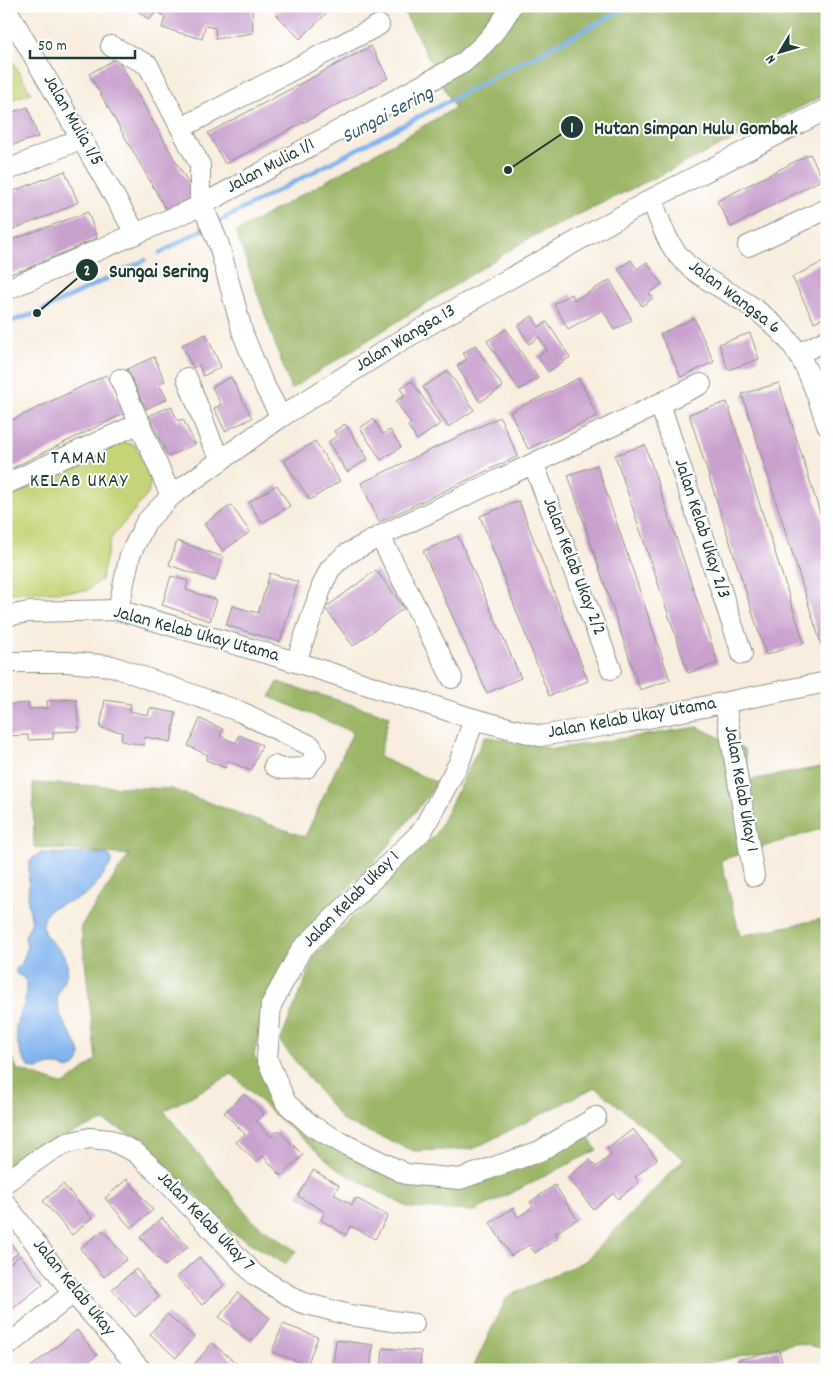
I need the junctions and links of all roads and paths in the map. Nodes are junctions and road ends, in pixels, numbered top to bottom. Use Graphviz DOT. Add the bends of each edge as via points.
graph roads {
  1 [pos="511,6"];
  2 [pos="6,8"];
  3 [pos="379,25"];
  4 [pos="111,46"];
  5 [pos="827,109"];
  6 [pos="181,128"];
  7 [pos="82,138"];
  8 [pos="6,171"];
  9 [pos="652,199"];
  10 [pos="827,209"];
  11 [pos="203,211"];
  12 [pos="136,234"];
  13 [pos="748,246"];
  14 [pos="6,290"];
  15 [pos="827,340"];
  16 [pos="798,354"];
  17 [pos="187,378"];
  18 [pos="120,379"];
  19 [pos="701,384"];
  20 [pos="660,404"];
  21 [pos="281,417"];
  22 [pos="140,423"];
  23 [pos="827,425"];
  24 [pos="222,459"];
  25 [pos="534,465"];
  26 [pos="6,484"];
  27 [pos="171,496"];
  28 [pos="380,536"];
  29 [pos="118,610"];
  30 [pos="6,616"];
  31 [pos="742,654"];
  32 [pos="296,662"];
  33 [pos="6,664"];
  34 [pos="611,669"];
  35 [pos="452,678"];
  36 [pos="827,682"];
  37 [pos="725,703"];
  38 [pos="474,719"];
  39 [pos="274,766"];
  40 [pos="754,876"];
  41 [pos="596,1117"];
  42 [pos="6,1182"];
  43 [pos="6,1204"];
  44 [pos="74,1293"];
  45 [pos="414,1324"];
  46 [pos="6,1348"];
  47 [pos="141,1370"];
  1 -- 11 [label="street, Jalan Mulia 1/1" via="495,33 463,63"];
  2 -- 7 [label="street, Jalan Mulia 1/5"];
  3 -- 6 [label="street"];
  4 -- 6 [label="street" via="148,65"];
  5 -- 9 [label="street, Jalan Wangsa 13"];
  6 -- 11 [label="street" via="200,165"];
  7 -- 8 [label="street"];
  7 -- 12 [label="street, Jalan Mulia 1/5"];
  9 -- 16 [label="street, Jalan Wangsa 6" via="666,236 676,252 693,270 753,308 780,331"];
  9 -- 21 [label="street, Jalan Wangsa 13" via="398,343"];
  10 -- 13 [label="street"];
  11 -- 12 [label="street, Jalan Mulia 1/1"];
  11 -- 21 [label="street" via="219,245 243,334"];
  12 -- 14 [label="street, Jalan Mulia 1/1"];
  15 -- 16 [label="street"];
  16 -- 23 [label="street, Jalan Wangsa 6"];
  17 -- 24 [label="street" via="212,443"];
  18 -- 22 [label="street"];
  19 -- 20 [label="street, Jalan Kelab Ukay Utama"];
  20 -- 25 [label="street, Jalan Kelab Ukay Utama"];
  20 -- 31 [label="street, Jalan Kelab Ukay 2/3"];
  21 -- 24 [label="street, Jalan Wangsa 13"];
  22 -- 26 [label="street"];
  22 -- 27 [label="street"];
  24 -- 27 [label="street, Jalan Wangsa 13"];
  25 -- 28 [label="street, Jalan Kelab Ukay Utama"];
  25 -- 34 [label="street, Jalan Kelab Ukay 2/2"];
  27 -- 29 [label="street, Jalan Wangsa 13" via="146,522 130,555"];
  28 -- 32 [label="street, Jalan Kelab Ukay Utama" via="345,555 330,569"];
  28 -- 35 [label="street"];
  29 -- 30 [label="street, Jalan Kelab Ukay Utama" via="29,612"];
  29 -- 32 [label="street, Jalan Kelab Ukay Utama"];
  32 -- 38 [label="street, Jalan Kelab Ukay Utama"];
  33 -- 39 [label="street" via="67,662 112,666 241,712 311,746 316,756 306,768"];
  36 -- 37 [label="street, Jalan Kelab Ukay Utama"];
  37 -- 38 [label="street, Jalan Kelab Ukay Utama" via="540,736"];
  37 -- 40 [label="street, Jalan Kelab Ukay 1"];
  38 -- 41 [label="street, Jalan Kelab Ukay 1" via="459,763 422,831 301,950 272,1005 267,1059 286,1103 312,1126 406,1174 460,1178 540,1151"];
  42 -- 45 [label="street, Jalan Kelab Ukay 7" via="67,1143 90,1138 110,1140 136,1152 255,1275 300,1302 349,1315"];
  43 -- 44 [label="street, Jalan Kelab Ukay"];
  44 -- 46 [label="street"];
  44 -- 47 [label="street, Jalan Kelab Ukay"];
}
